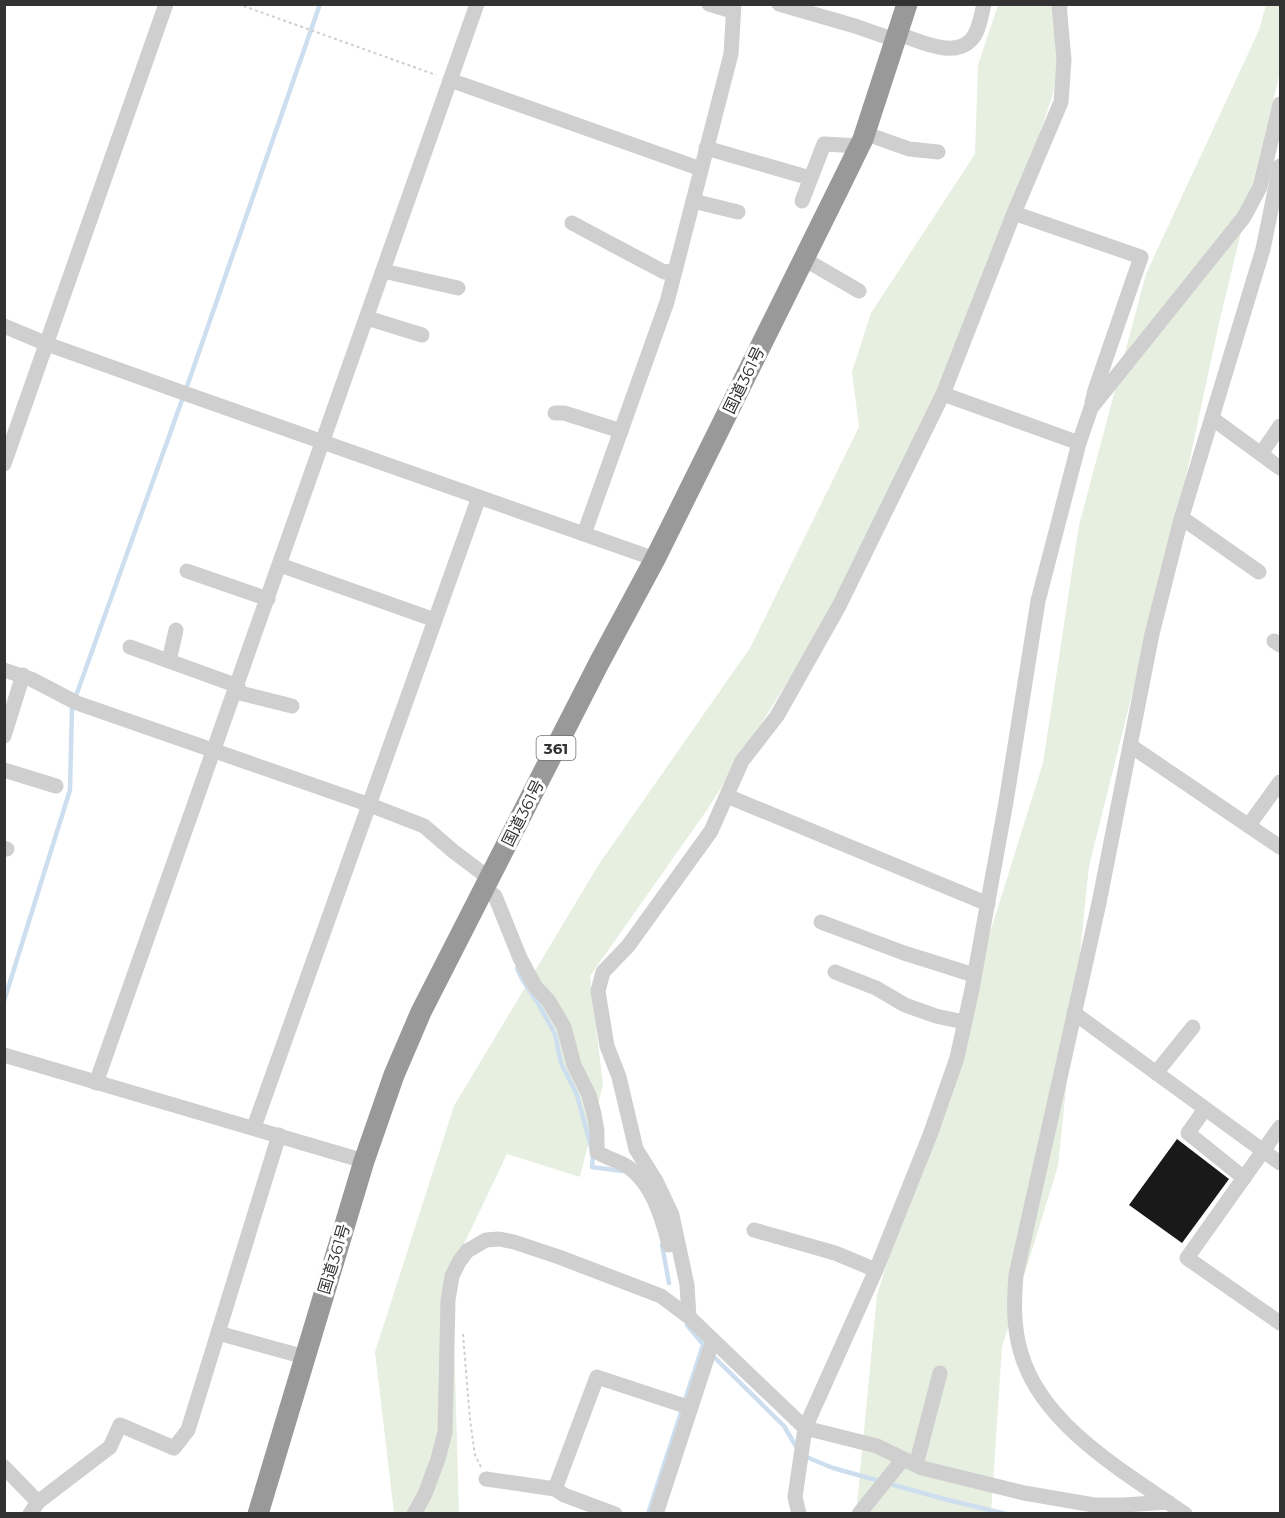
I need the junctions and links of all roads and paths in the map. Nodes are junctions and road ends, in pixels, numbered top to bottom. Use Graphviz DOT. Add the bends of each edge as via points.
graph roads {
  1 [pos="166,4"];
  2 [pos="238,4"];
  3 [pos="477,4"];
  4 [pos="709,4"];
  5 [pos="779,4"];
  6 [pos="908,4"];
  7 [pos="984,4"];
  8 [pos="1059,4"];
  9 [pos="733,8"];
  10 [pos="896,37"];
  11 [pos="450,80"];
  12 [pos="1281,104"];
  13 [pos="862,139"];
  14 [pos="706,148"];
  15 [pos="938,152"];
  16 [pos="1281,166"];
  17 [pos="701,169"];
  18 [pos="810,178"];
  19 [pos="693,201"];
  20 [pos="802,201"];
  21 [pos="738,213"];
  22 [pos="1014,213"];
  23 [pos="572,223"];
  24 [pos="804,259"];
  25 [pos="383,271"];
  26 [pos="675,272"];
  27 [pos="458,288"];
  28 [pos="859,291"];
  29 [pos="367,318"];
  30 [pos="4,326"];
  31 [pos="422,335"];
  32 [pos="47,344"];
  33 [pos="943,394"];
  34 [pos="1091,408"];
  35 [pos="555,413"];
  36 [pos="1213,419"];
  37 [pos="1281,426"];
  38 [pos="621,431"];
  39 [pos="323,442"];
  40 [pos="1079,443"];
  41 [pos="1261,454"];
  42 [pos="4,464"];
  43 [pos="1281,468"];
  44 [pos="479,497"];
  45 [pos="1182,518"];
  46 [pos="584,534"];
  47 [pos="655,559"];
  48 [pos="280,565"];
  49 [pos="186,571"];
  50 [pos="1259,572"];
  51 [pos="268,599"];
  52 [pos="435,620"];
  53 [pos="176,630"];
  54 [pos="130,647"];
  55 [pos="170,661"];
  56 [pos="4,670"];
  57 [pos="23,675"];
  58 [pos="237,689"];
  59 [pos="292,706"];
  60 [pos="4,736"];
  61 [pos="1131,746"];
  62 [pos="212,755"];
  63 [pos="4,770"];
  64 [pos="1281,782"];
  65 [pos="56,786"];
  66 [pos="727,796"];
  67 [pos="368,809"];
  68 [pos="1249,825"];
  69 [pos="1281,847"];
  70 [pos="487,884"];
  71 [pos="988,904"];
  72 [pos="821,922"];
  73 [pos="836,972"];
  74 [pos="974,975"];
  75 [pos="1074,1013"];
  76 [pos="964,1022"];
  77 [pos="1193,1027"];
  78 [pos="4,1055"];
  79 [pos="1156,1073"];
  80 [pos="96,1083"];
  81 [pos="1205,1109"];
  82 [pos="254,1127"];
  83 [pos="1281,1127"];
  84 [pos="279,1135"];
  85 [pos="1264,1151"];
  86 [pos="364,1161"];
  87 [pos="1281,1163"];
  88 [pos="1244,1178"];
  89 [pos="754,1230"];
  90 [pos="876,1270"];
  91 [pos="689,1317"];
  92 [pos="1281,1323"];
  93 [pos="219,1333"];
  94 [pos="463,1334"];
  95 [pos="713,1340"];
  96 [pos="305,1357"];
  97 [pos="940,1373"];
  98 [pos="691,1408"];
  99 [pos="805,1428"];
  100 [pos="910,1462"];
  101 [pos="4,1467"];
  102 [pos="490,1480"];
  103 [pos="555,1489"];
  104 [pos="1168,1502"];
  105 [pos="34,1508"];
  106 [pos="611,1513"];
  107 [pos="258,1514"];
  108 [pos="414,1514"];
  109 [pos="656,1514"];
  110 [pos="799,1514"];
  111 [pos="859,1514"];
  112 [pos="1185,1514"];
  1 -- 32 [label="street"];
  2 -- 11 [label="path"];
  3 -- 11 [label="street"];
  4 -- 9 [label="street"];
  5 -- 10 [label="street"];
  6 -- 10 [label="highway, 国道361号 / 361"];
  7 -- 10 [label="street" via="971,40 959,47 945,48"];
  8 -- 22 [label="street" via="1064,60 1061,102"];
  9 -- 14 [label="street" via="731,54"];
  10 -- 13 [label="highway, 国道361号 / 361"];
  11 -- 17 [label="street"];
  11 -- 25 [label="street"];
  12 -- 34 [label="street" via="1260,187 1244,217"];
  13 -- 15 [label="street"];
  13 -- 18 [label="street" via="824,144"];
  13 -- 24 [label="highway, 国道361号 / 361"];
  14 -- 17 [label="street"];
  14 -- 18 [label="street"];
  16 -- 36 [label="street" via="1263,249"];
  17 -- 19 [label="street"];
  18 -- 20 [label="street"];
  19 -- 21 [label="street"];
  19 -- 26 [label="street"];
  22 -- 33 [label="street"];
  22 -- 34 [label="street" via="1141,257"];
  23 -- 26 [label="street" via="664,272"];
  24 -- 28 [label="street"];
  24 -- 47 [label="highway, 国道361号 / 361"];
  25 -- 27 [label="street"];
  25 -- 29 [label="street"];
  26 -- 38 [label="street"];
  29 -- 31 [label="street"];
  29 -- 39 [label="street"];
  30 -- 32 [label="street"];
  32 -- 39 [label="street"];
  32 -- 42 [label="street"];
  33 -- 40 [label="street"];
  33 -- 66 [label="street" via="839,606 777,716 742,761"];
  34 -- 40 [label="street"];
  35 -- 38 [label="street"];
  36 -- 41 [label="street"];
  36 -- 45 [label="street"];
  37 -- 41 [label="street"];
  38 -- 46 [label="street"];
  39 -- 44 [label="street"];
  39 -- 48 [label="street"];
  40 -- 71 [label="street" via="1038,601"];
  41 -- 43 [label="street"];
  44 -- 46 [label="street"];
  44 -- 52 [label="street"];
  45 -- 50 [label="street"];
  45 -- 61 [label="street" via="1152,634"];
  46 -- 47 [label="street"];
  47 -- 70 [label="highway, 国道361号 / 361"];
  48 -- 51 [label="street"];
  48 -- 52 [label="street"];
  49 -- 51 [label="street"];
  51 -- 58 [label="street"];
  52 -- 67 [label="street"];
  53 -- 55 [label="street"];
  54 -- 55 [label="street"];
  55 -- 58 [label="street"];
  56 -- 57 [label="street"];
  57 -- 60 [label="street"];
  57 -- 62 [label="street" via="74,701"];
  58 -- 59 [label="street"];
  58 -- 62 [label="street"];
  61 -- 68 [label="street"];
  61 -- 75 [label="street"];
  62 -- 67 [label="street"];
  62 -- 80 [label="street"];
  63 -- 65 [label="street"];
  64 -- 68 [label="street"];
  66 -- 71 [label="street"];
  66 -- 91 [label="street" via="711,831 628,946 603,972 598,992 607,1046 619,1077 636,1149 672,1215 687,1285"];
  67 -- 70 [label="street" via="424,826"];
  67 -- 82 [label="street"];
  68 -- 69 [label="street"];
  70 -- 86 [label="highway, 国道361号 / 361" via="421,1012"];
  70 -- 91 [label="street" via="520,958 564,1027 574,1065 589,1095 597,1152 625,1165 644,1183 663,1221"];
  71 -- 74 [label="street"];
  72 -- 74 [label="street"];
  73 -- 76 [label="street" via="905,1005"];
  74 -- 76 [label="street"];
  75 -- 79 [label="street"];
  75 -- 104 [label="street" via="1016,1275 1014,1314 1020,1352 1031,1381 1050,1409 1087,1444"];
  76 -- 90 [label="street" via="957,1058 930,1135"];
  77 -- 79 [label="street"];
  78 -- 80 [label="street"];
  79 -- 81 [label="street"];
  80 -- 82 [label="street"];
  81 -- 85 [label="street"];
  81 -- 88 [label="street" via="1188,1133"];
  82 -- 84 [label="street"];
  83 -- 85 [label="street"];
  84 -- 86 [label="street"];
  84 -- 93 [label="street"];
  85 -- 87 [label="street"];
  85 -- 88 [label="street"];
  86 -- 96 [label="highway, 国道361号 / 361"];
  88 -- 92 [label="street" via="1188,1258"];
  89 -- 90 [label="street" via="835,1253"];
  90 -- 99 [label="street"];
  91 -- 95 [label="street"];
  91 -- 108 [label="street" via="661,1296 514,1242 486,1240 467,1251 452,1276 448,1300 445,1432 425,1494"];
  93 -- 96 [label="street"];
  93 -- 105 [label="street" via="188,1430 174,1448 120,1425 110,1447"];
  94 -- 102 [label="path" via="475,1455"];
  95 -- 98 [label="street"];
  95 -- 99 [label="street"];
  96 -- 107 [label="highway, 国道361号 / 361"];
  97 -- 100 [label="street"];
  98 -- 103 [label="street" via="597,1377"];
  98 -- 109 [label="street"];
  99 -- 100 [label="street" via="877,1446"];
  99 -- 110 [label="street" via="795,1497"];
  100 -- 104 [label="street" via="1024,1493 1094,1505"];
  100 -- 111 [label="street"];
  101 -- 105 [label="street"];
  102 -- 103 [label="street"];
  103 -- 106 [label="street"];
  104 -- 112 [label="street"];
}
